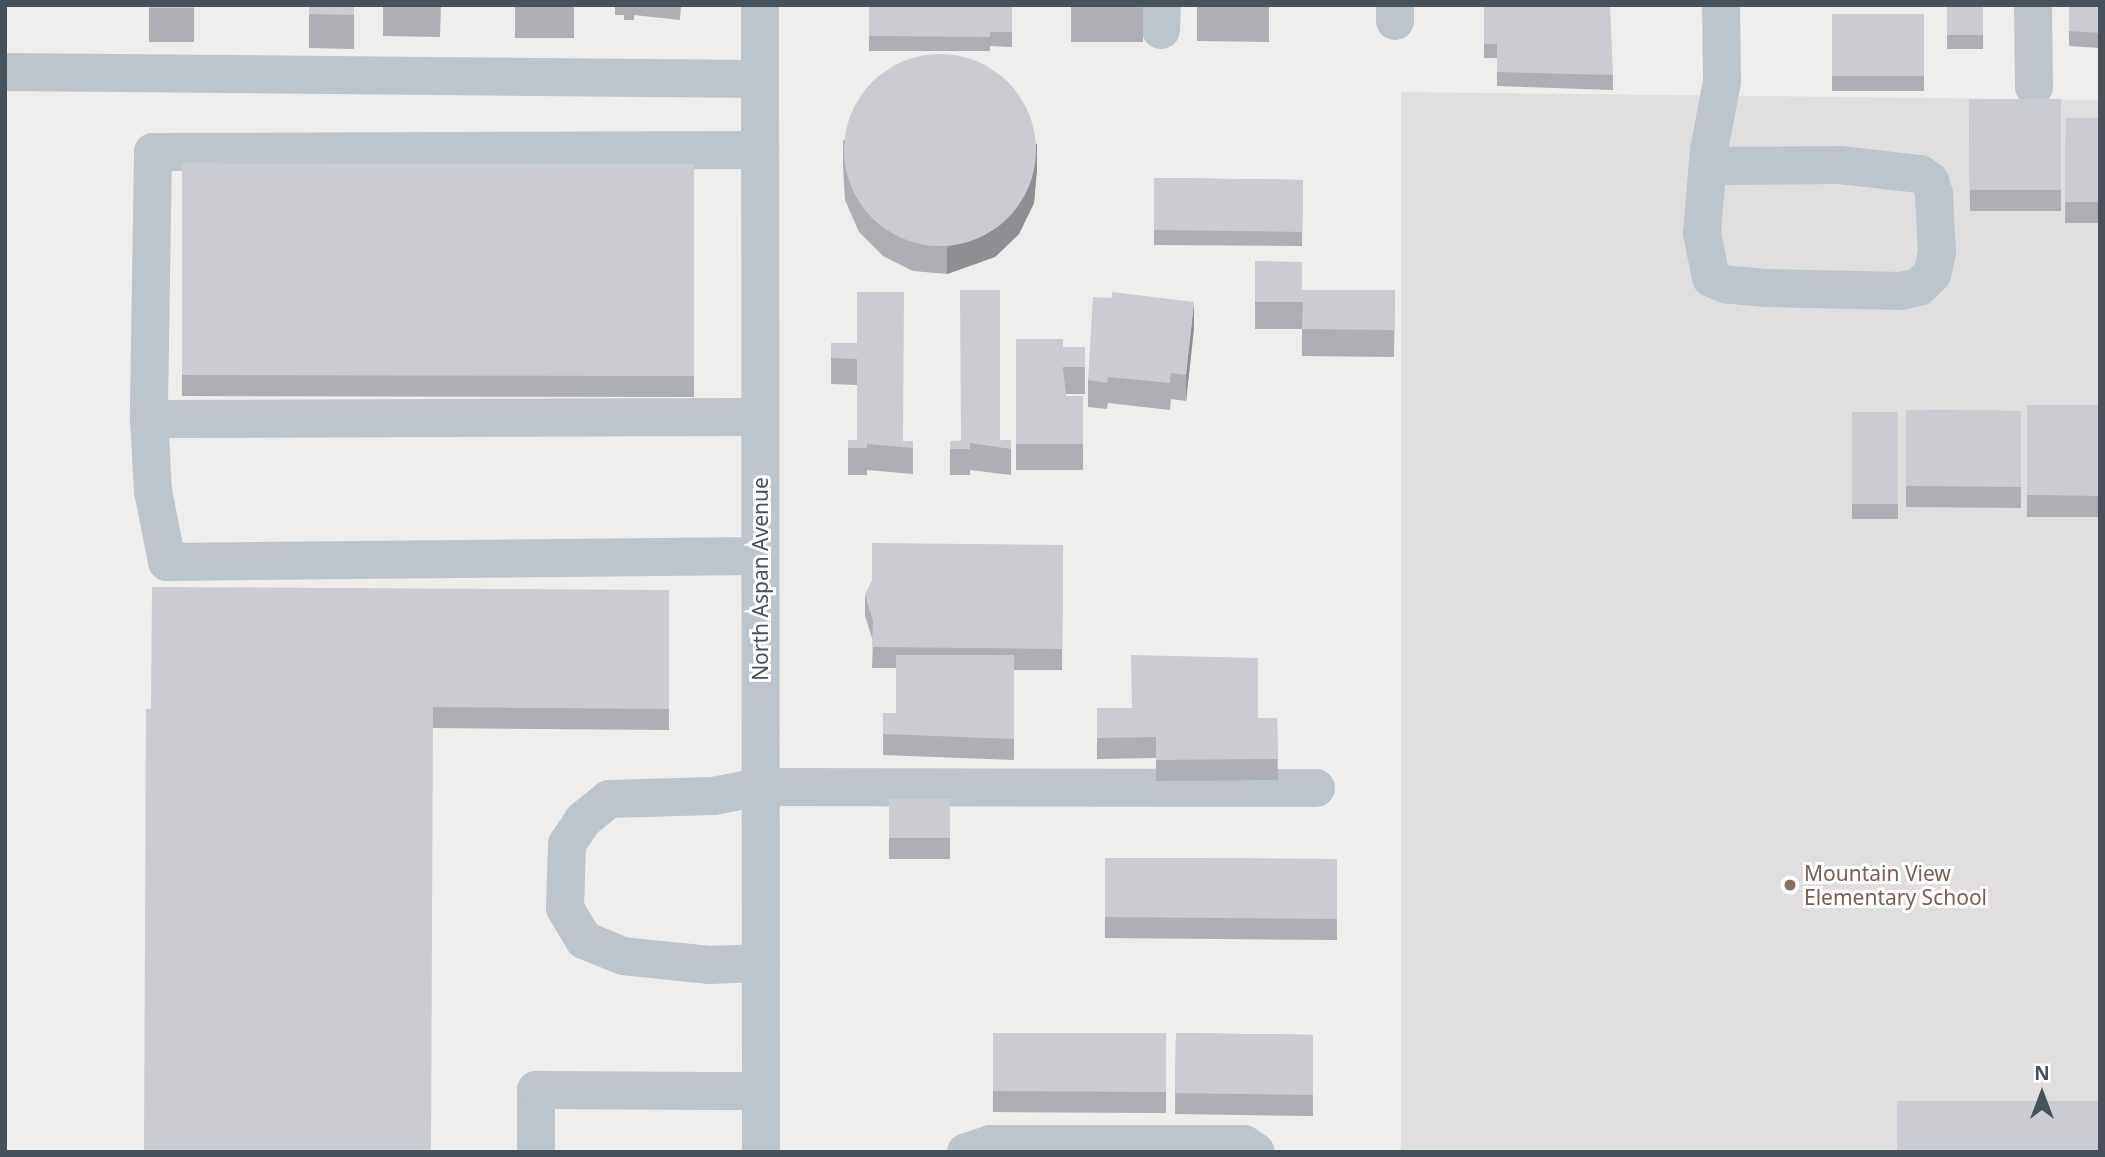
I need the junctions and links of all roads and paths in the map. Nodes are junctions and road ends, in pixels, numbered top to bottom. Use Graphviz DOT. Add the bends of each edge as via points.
graph roads {
  1 [pos="760,5"];
  2 [pos="1721,5"];
  3 [pos="2033,5"];
  4 [pos="5,72"];
  5 [pos="760,79"];
  6 [pos="2034,87"];
  7 [pos="760,150"];
  8 [pos="1708,166"];
  9 [pos="760,417"];
  10 [pos="149,419"];
  11 [pos="760,556"];
  12 [pos="760,787"];
  13 [pos="1316,788"];
  14 [pos="761,963"];
  15 [pos="761,1091"];
  16 [pos="536,1152"];
  17 [pos="761,1152"];
  18 [pos="966,1152"];
  19 [pos="1256,1152"];
  1 -- 5 [label="street, North Aspan Avenue"];
  2 -- 8 [label="street" via="1722,82"];
  3 -- 6 [label="street"];
  4 -- 5 [label="street"];
  5 -- 7 [label="street, North Aspan Avenue"];
  7 -- 9 [label="street, North Aspan Avenue"];
  7 -- 10 [label="street" via="153,152"];
  8 -- 8 [label="street" via="1702,233 1711,278 1728,285 1766,288 1899,291 1919,287 1932,274 1937,253 1934,194 1930,181 1920,174 1840,165"];
  9 -- 10 [label="street"];
  9 -- 11 [label="street, North Aspan Avenue"];
  10 -- 11 [label="street" via="153,491 167,562"];
  11 -- 12 [label="street, North Aspan Avenue"];
  12 -- 13 [label="street"];
  12 -- 14 [label="street, North Aspan Avenue"];
  12 -- 14 [label="street" via="713,796 609,799 583,820 567,844 565,908 584,940 623,956 710,965"];
  14 -- 15 [label="street, North Aspan Avenue"];
  15 -- 16 [label="street" via="536,1090"];
  15 -- 17 [label="street, North Aspan Avenue"];
  18 -- 19 [label="street" via="990,1144 1244,1144"];
}
